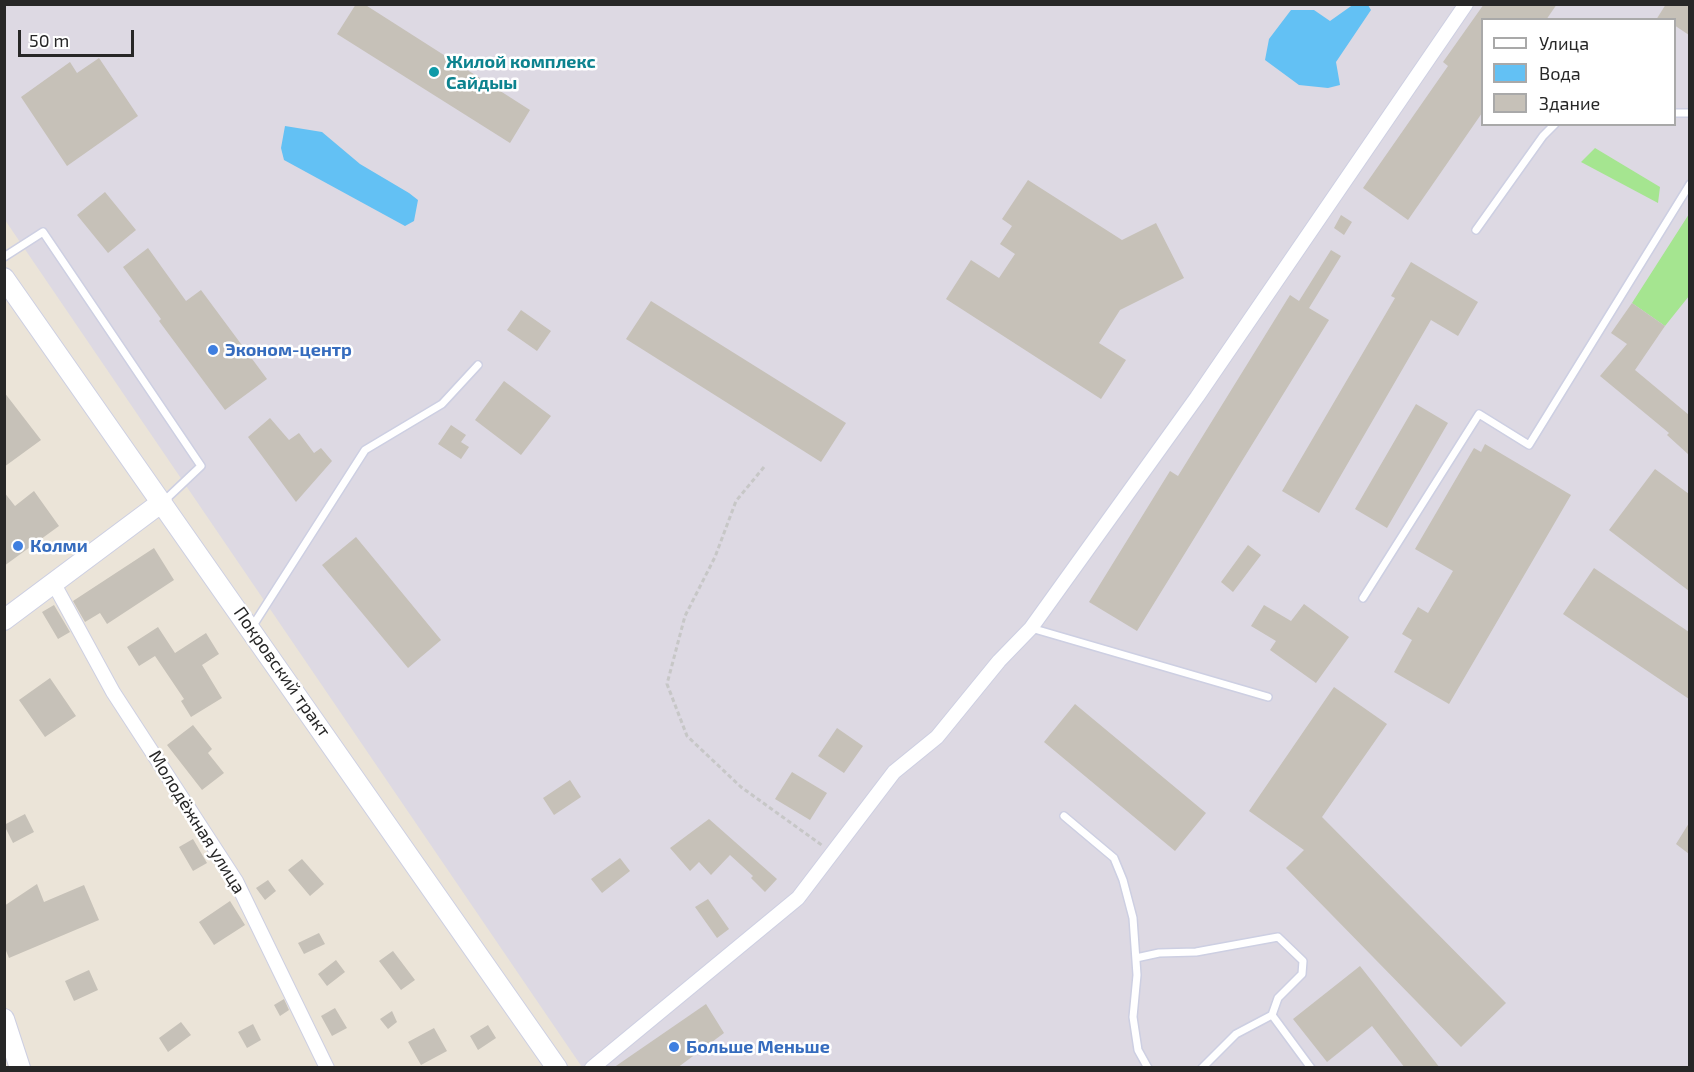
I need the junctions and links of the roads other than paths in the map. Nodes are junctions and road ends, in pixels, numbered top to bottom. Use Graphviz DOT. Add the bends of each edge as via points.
graph roads {
  1 [pos="1466,4"];
  2 [pos="1553,126"];
  3 [pos="1689,184"];
  4 [pos="1476,230"];
  5 [pos="4,257"];
  6 [pos="4,278"];
  7 [pos="478,364"];
  8 [pos="162,502"];
  9 [pos="54,584"];
  10 [pos="1363,598"];
  11 [pos="4,620"];
  12 [pos="1031,628"];
  13 [pos="251,629"];
  14 [pos="1268,698"];
  15 [pos="1064,816"];
  16 [pos="1136,958"];
  17 [pos="1272,1015"];
  18 [pos="4,1019"];
  19 [pos="21,1068"];
  20 [pos="327,1068"];
  21 [pos="557,1068"];
  22 [pos="592,1068"];
  23 [pos="1148,1068"];
  24 [pos="1202,1068"];
  25 [pos="1311,1068"];
  1 -- 12 [label="street" via="1197,397"];
  2 -- 4 [label="lane"];
  3 -- 10 [label="lane" via="1529,445 1479,414"];
  5 -- 8 [label="lane" via="43,232 201,466"];
  6 -- 8 [label="main road, Покровский тракт"];
  7 -- 13 [label="lane" via="442,404 365,450"];
  8 -- 9 [label="main road"];
  8 -- 13 [label="main road, Покровский тракт"];
  9 -- 11 [label="main road"];
  9 -- 20 [label="street, Молодёжная улица" via="112,692 236,881"];
  12 -- 14 [label="lane"];
  12 -- 22 [label="street" via="937,737 894,772 798,898"];
  13 -- 21 [label="main road, Покровский тракт"];
  15 -- 16 [label="lane" via="1114,858 1133,918"];
  16 -- 17 [label="lane" via="1278,937 1303,961 1302,974 1278,998"];
  16 -- 23 [label="lane" via="1133,1017 1138,1050"];
  17 -- 24 [label="lane" via="1236,1034"];
  17 -- 25 [label="lane"];
  18 -- 19 [label="main road"];
}
